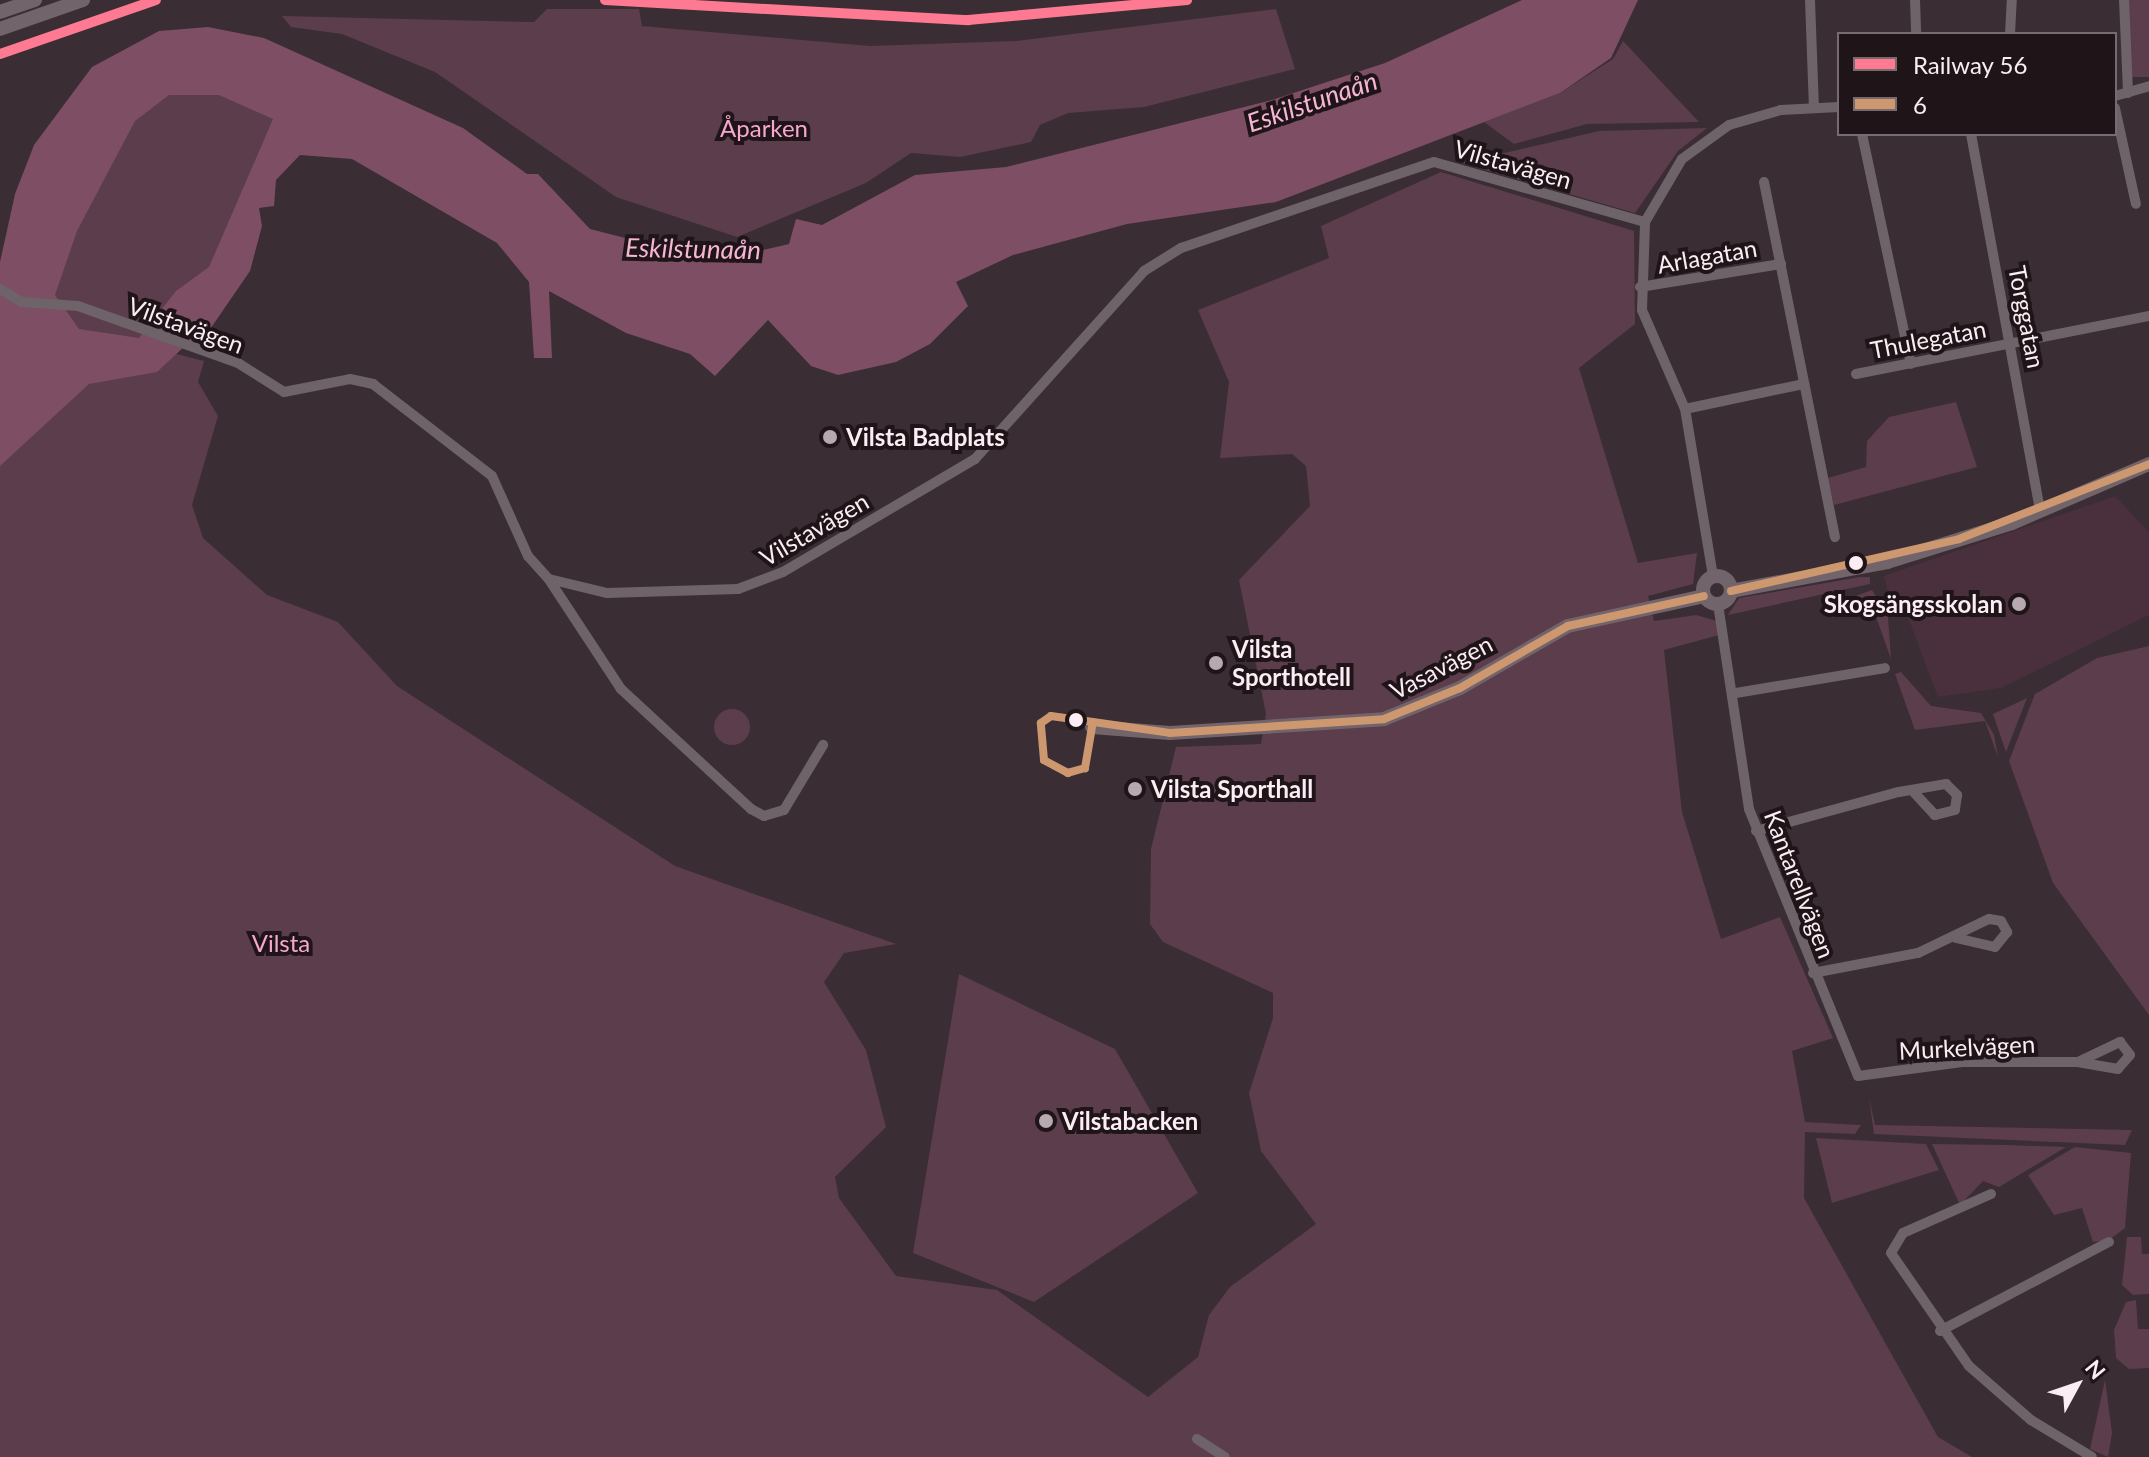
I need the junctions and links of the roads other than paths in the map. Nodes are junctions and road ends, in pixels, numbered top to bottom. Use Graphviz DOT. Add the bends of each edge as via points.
graph roads {
  1 [pos="35,0"];
  2 [pos="83,0"];
  3 [pos="1810,0"];
  4 [pos="1915,0"];
  5 [pos="2012,0"];
  6 [pos="2124,0"];
  7 [pos="0,12"];
  8 [pos="0,29"];
  9 [pos="1916,32"];
  10 [pos="2010,32"];
  11 [pos="2149,86"];
  12 [pos="2128,93"];
  13 [pos="2117,96"];
  14 [pos="1837,107"];
  15 [pos="1814,108"];
  16 [pos="2117,117"];
  17 [pos="1862,136"];
  18 [pos="1971,136"];
  19 [pos="1764,182"];
  20 [pos="2136,204"];
  21 [pos="1645,222"];
  22 [pos="1781,264"];
  23 [pos="1640,287"];
  24 [pos="0,289"];
  25 [pos="2149,316"];
  26 [pos="2012,343"];
  27 [pos="1911,364"];
  28 [pos="1856,374"];
  29 [pos="1804,384"];
  30 [pos="1685,409"];
  31 [pos="2149,464"];
  32 [pos="2040,509"];
  33 [pos="1835,537"];
  34 [pos="1713,576"];
  35 [pos="549,579"];
  36 [pos="1731,591"];
  37 [pos="1704,596"];
  38 [pos="1718,604"];
  39 [pos="1885,668"];
  40 [pos="1736,693"];
  41 [pos="1092,727"];
  42 [pos="823,745"];
  43 [pos="1912,790"];
  44 [pos="1756,831"];
  45 [pos="1956,938"];
  46 [pos="1813,973"];
  47 [pos="2078,1062"];
  48 [pos="1858,1076"];
  49 [pos="1991,1194"];
  50 [pos="2109,1242"];
  51 [pos="1940,1331"];
  52 [pos="1197,1439"];
  53 [pos="1225,1457"];
  54 [pos="2092,1457"];
  1 -- 7 [label="street"];
  2 -- 8 [label="street"];
  3 -- 15 [label="street"];
  4 -- 9 [label="street"];
  5 -- 10 [label="street"];
  6 -- 12 [label="street"];
  11 -- 12 [label="street"];
  12 -- 13 [label="street"];
  14 -- 15 [label="street"];
  15 -- 21 [label="street" via="1759,114 1710,137 1671,172"];
  16 -- 20 [label="street"];
  17 -- 27 [label="street"];
  18 -- 26 [label="street, Torggatan"];
  19 -- 22 [label="street"];
  21 -- 23 [label="street"];
  21 -- 35 [label="street, Vilstavägen" via="1447,165 1407,167 1157,259 993,444 767,580 738,589 607,593"];
  22 -- 23 [label="street, Arlagatan"];
  22 -- 29 [label="street"];
  23 -- 30 [label="street" via="1644,322"];
  24 -- 35 [label="street, Vilstavägen" via="22,302 68,304 238,363 294,394 350,379 383,390 492,476 528,556"];
  25 -- 26 [label="street, Thulegatan"];
  26 -- 27 [label="street, Thulegatan"];
  26 -- 32 [label="street, Torggatan"];
  27 -- 28 [label="street, Thulegatan"];
  29 -- 30 [label="street"];
  29 -- 33 [label="street"];
  30 -- 34 [label="street"];
  31 -- 32 [label="street"];
  32 -- 36 [label="street" via="1896,556"];
  34 -- 36 [label="street" via="1726,579"];
  34 -- 37 [label="street"];
  35 -- 42 [label="street" via="621,689 751,809 764,816 784,810"];
  36 -- 38 [label="street"];
  37 -- 38 [label="street"];
  37 -- 41 [label="street, Vasavägen" via="1568,626 1441,698 1384,719 1170,733"];
  38 -- 40 [label="street, Kantarellvägen"];
  39 -- 40 [label="street"];
  40 -- 44 [label="street, Kantarellvägen"];
  43 -- 44 [label="street"];
  44 -- 46 [label="street, Kantarellvägen"];
  45 -- 45 [label="street" via="1996,918 2007,932 1995,947"];
  45 -- 46 [label="street" via="1883,963"];
  46 -- 48 [label="street, Kantarellvägen"];
  47 -- 48 [label="street, Murkelvägen" via="1962,1062"];
  49 -- 51 [label="street" via="1891,1245"];
  50 -- 51 [label="street"];
  51 -- 54 [label="street" via="2008,1402"];
  52 -- 53 [label="street"];
}
